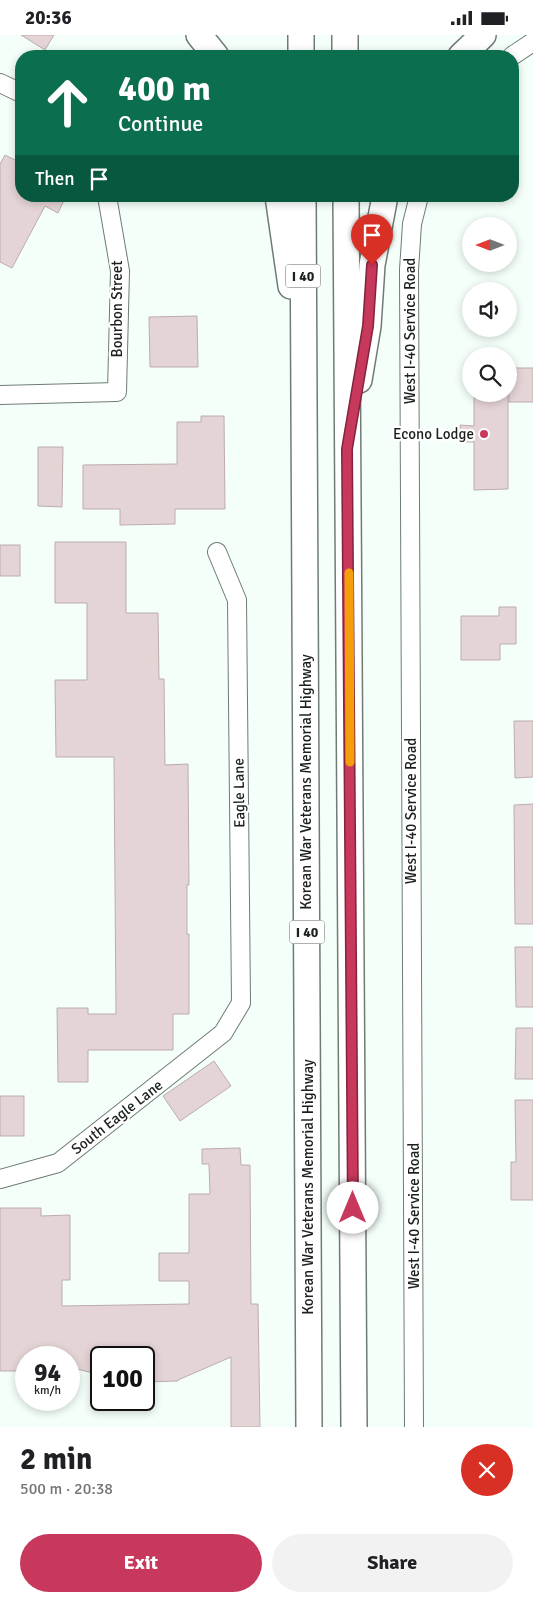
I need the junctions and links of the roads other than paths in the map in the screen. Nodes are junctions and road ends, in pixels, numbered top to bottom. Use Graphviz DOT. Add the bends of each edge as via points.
graph roads {
  1 [pos="199,35"];
  2 [pos="301,35"];
  3 [pos="345,35"];
  4 [pos="483,35"];
  5 [pos="533,42"];
  6 [pos="211,50"];
  7 [pos="301,50"];
  8 [pos="345,50"];
  9 [pos="467,50"];
  10 [pos="519,51"];
  11 [pos="0,83"];
  12 [pos="15,90"];
  13 [pos="108,202"];
  14 [pos="279,202"];
  15 [pos="302,202"];
  16 [pos="346,202"];
  17 [pos="384,202"];
  18 [pos="418,202"];
  19 [pos="304,355"];
  20 [pos="0,395"];
  21 [pos="347,449"];
  22 [pos="218,552"];
  23 [pos="224,1033"];
  24 [pos="0,1179"];
  25 [pos="309,1427"];
  26 [pos="354,1427"];
  27 [pos="414,1427"];
  1 -- 6 [label="highway"];
  2 -- 7 [label="highway"];
  3 -- 8 [label="highway"];
  4 -- 9 [label="highway"];
  5 -- 10 [label="street"];
  11 -- 12 [label="street"];
  13 -- 20 [label="street, Bourbon Street" via="120,271 116,392"];
  14 -- 19 [label="highway"];
  15 -- 19 [label="highway, Korean War Veterans Memorial Highway / I 40"];
  16 -- 21 [label="highway"];
  17 -- 21 [label="highway" via="372,265 368,326"];
  18 -- 27 [label="street, West I-40 Service Road" via="412,224 409,270"];
  19 -- 25 [label="highway, Korean War Veterans Memorial Highway / I 40"];
  21 -- 26 [label="highway"];
  22 -- 23 [label="street, Eagle Lane" via="237,600 241,1003"];
  23 -- 24 [label="street, South Eagle Lane" via="58,1163"];
}
